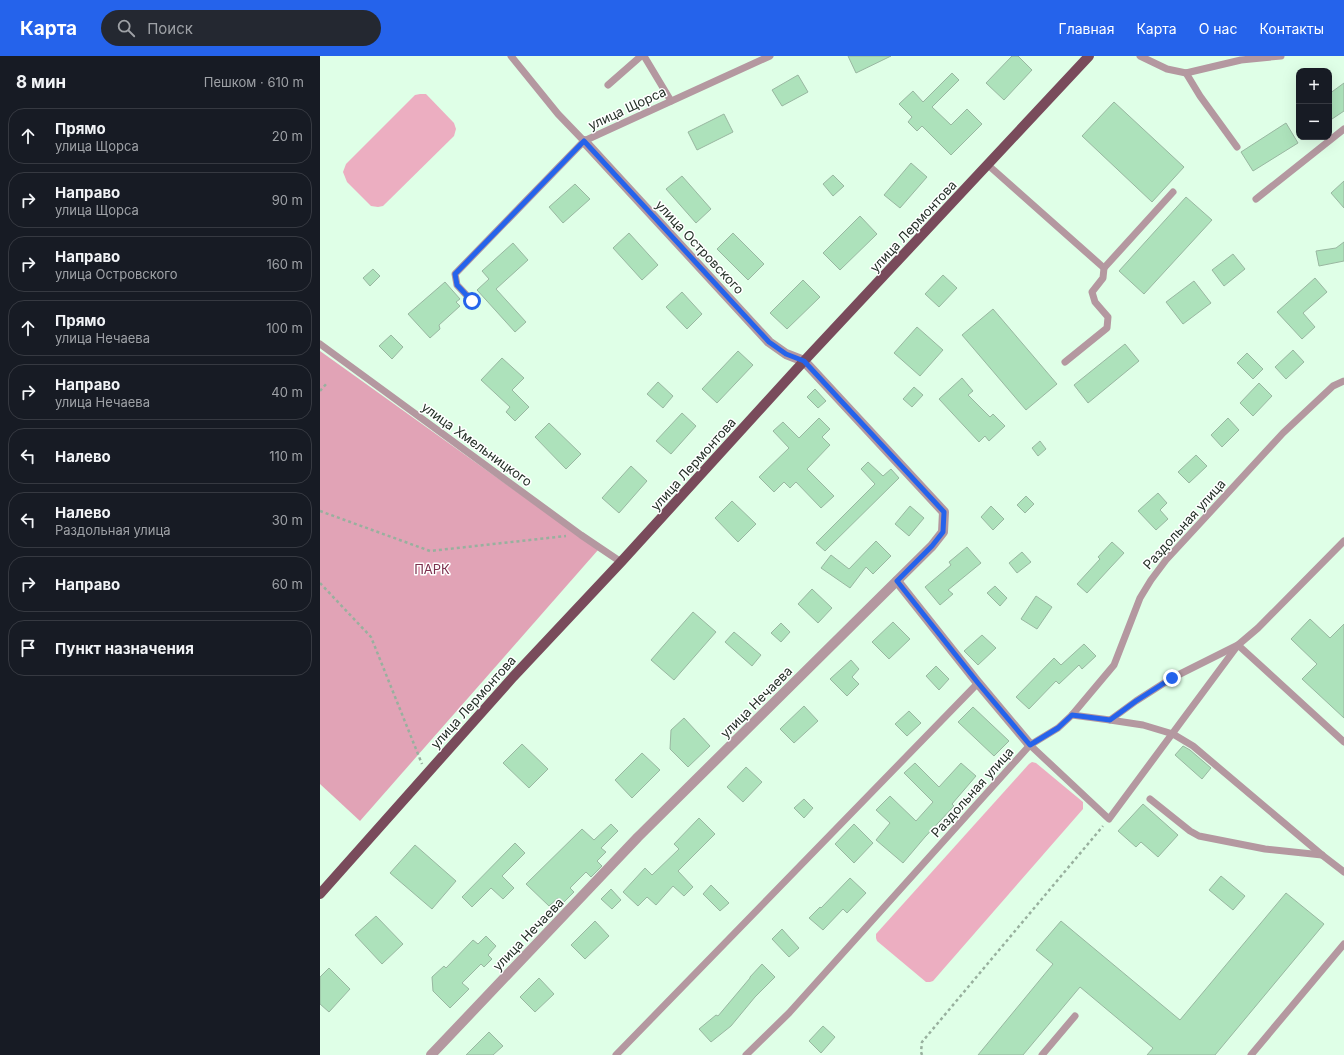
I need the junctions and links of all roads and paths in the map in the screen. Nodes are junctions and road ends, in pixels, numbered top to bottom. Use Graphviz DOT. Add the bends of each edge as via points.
graph roads {
  1 [pos="511,56"];
  2 [pos="641,56"];
  3 [pos="644,56"];
  4 [pos="770,56"];
  5 [pos="1089,56"];
  6 [pos="1140,56"];
  7 [pos="1280,56"];
  8 [pos="1186,73"];
  9 [pos="608,85"];
  10 [pos="671,101"];
  11 [pos="1344,129"];
  12 [pos="584,141"];
  13 [pos="1236,147"];
  14 [pos="988,165"];
  15 [pos="1173,192"];
  16 [pos="1256,199"];
  17 [pos="1104,268"];
  18 [pos="472,301"];
  19 [pos="320,344"];
  20 [pos="804,361"];
  21 [pos="1065,362"];
  22 [pos="1344,381"];
  23 [pos="327,383"];
  24 [pos="320,391"];
  25 [pos="320,511"];
  26 [pos="581,535"];
  27 [pos="1344,541"];
  28 [pos="621,562"];
  29 [pos="897,581"];
  30 [pos="320,583"];
  31 [pos="1238,645"];
  32 [pos="978,683"];
  33 [pos="1072,715"];
  34 [pos="1110,720"];
  35 [pos="1173,734"];
  36 [pos="1344,742"];
  37 [pos="1030,745"];
  38 [pos="426,774"];
  39 [pos="1150,799"];
  40 [pos="1109,819"];
  41 [pos="1322,855"];
  42 [pos="1344,872"];
  43 [pos="320,894"];
  44 [pos="1344,944"];
  45 [pos="1075,1016"];
  46 [pos="431,1055"];
  47 [pos="616,1055"];
  48 [pos="746,1055"];
  49 [pos="922,1055"];
  50 [pos="1042,1055"];
  51 [pos="1251,1055"];
  1 -- 12 [label="lane" via="558,114"];
  2 -- 9 [label="lane"];
  3 -- 10 [label="lane"];
  4 -- 10 [label="lane, улица Щорса"];
  5 -- 14 [label="main road, улица Лермонтова"];
  6 -- 8 [label="lane" via="1167,69"];
  7 -- 8 [label="lane" via="1242,60"];
  8 -- 13 [label="lane"];
  10 -- 12 [label="lane, улица Щорса"];
  11 -- 16 [label="lane"];
  12 -- 18 [label="lane, улица Щорса" via="455,274 457,285"];
  12 -- 20 [label="street, улица Островского" via="769,342 786,354"];
  14 -- 17 [label="lane"];
  14 -- 20 [label="main road, улица Лермонтова"];
  15 -- 17 [label="lane"];
  17 -- 21 [label="lane" via="1103,278 1092,292 1095,302 1108,317 1107,328"];
  19 -- 26 [label="lane, улица Хмельницкого"];
  20 -- 28 [label="main road, улица Лермонтова"];
  20 -- 29 [label="street, улица Нечаева" via="944,512 943,532"];
  22 -- 33 [label="lane, Раздольная улица" via="1328,390 1283,433 1166,560 1140,598 1114,665"];
  23 -- 24 [label="path"];
  25 -- 26 [label="path" via="430,551"];
  26 -- 28 [label="lane, улица Хмельницкого"];
  27 -- 31 [label="lane"];
  28 -- 38 [label="main road, улица Лермонтова"];
  29 -- 32 [label="street"];
  29 -- 46 [label="street, улица Нечаева" via="638,837"];
  30 -- 38 [label="path" via="371,637"];
  31 -- 34 [label="lane" via="1172,678"];
  31 -- 35 [label="lane"];
  31 -- 36 [label="lane"];
  32 -- 37 [label="street"];
  32 -- 47 [label="lane"];
  33 -- 34 [label="lane"];
  33 -- 37 [label="lane, Раздольная улица" via="1058,728"];
  34 -- 35 [label="lane" via="1143,725"];
  35 -- 40 [label="lane"];
  35 -- 41 [label="lane" via="1193,746"];
  37 -- 40 [label="lane"];
  37 -- 48 [label="lane, Раздольная улица" via="789,1013"];
  38 -- 43 [label="main road, улица Лермонтова"];
  39 -- 41 [label="lane" via="1199,836 1265,849"];
  40 -- 49 [label="path" via="922,1042"];
  41 -- 42 [label="lane"];
  44 -- 51 [label="lane"];
  45 -- 50 [label="lane"];
}
